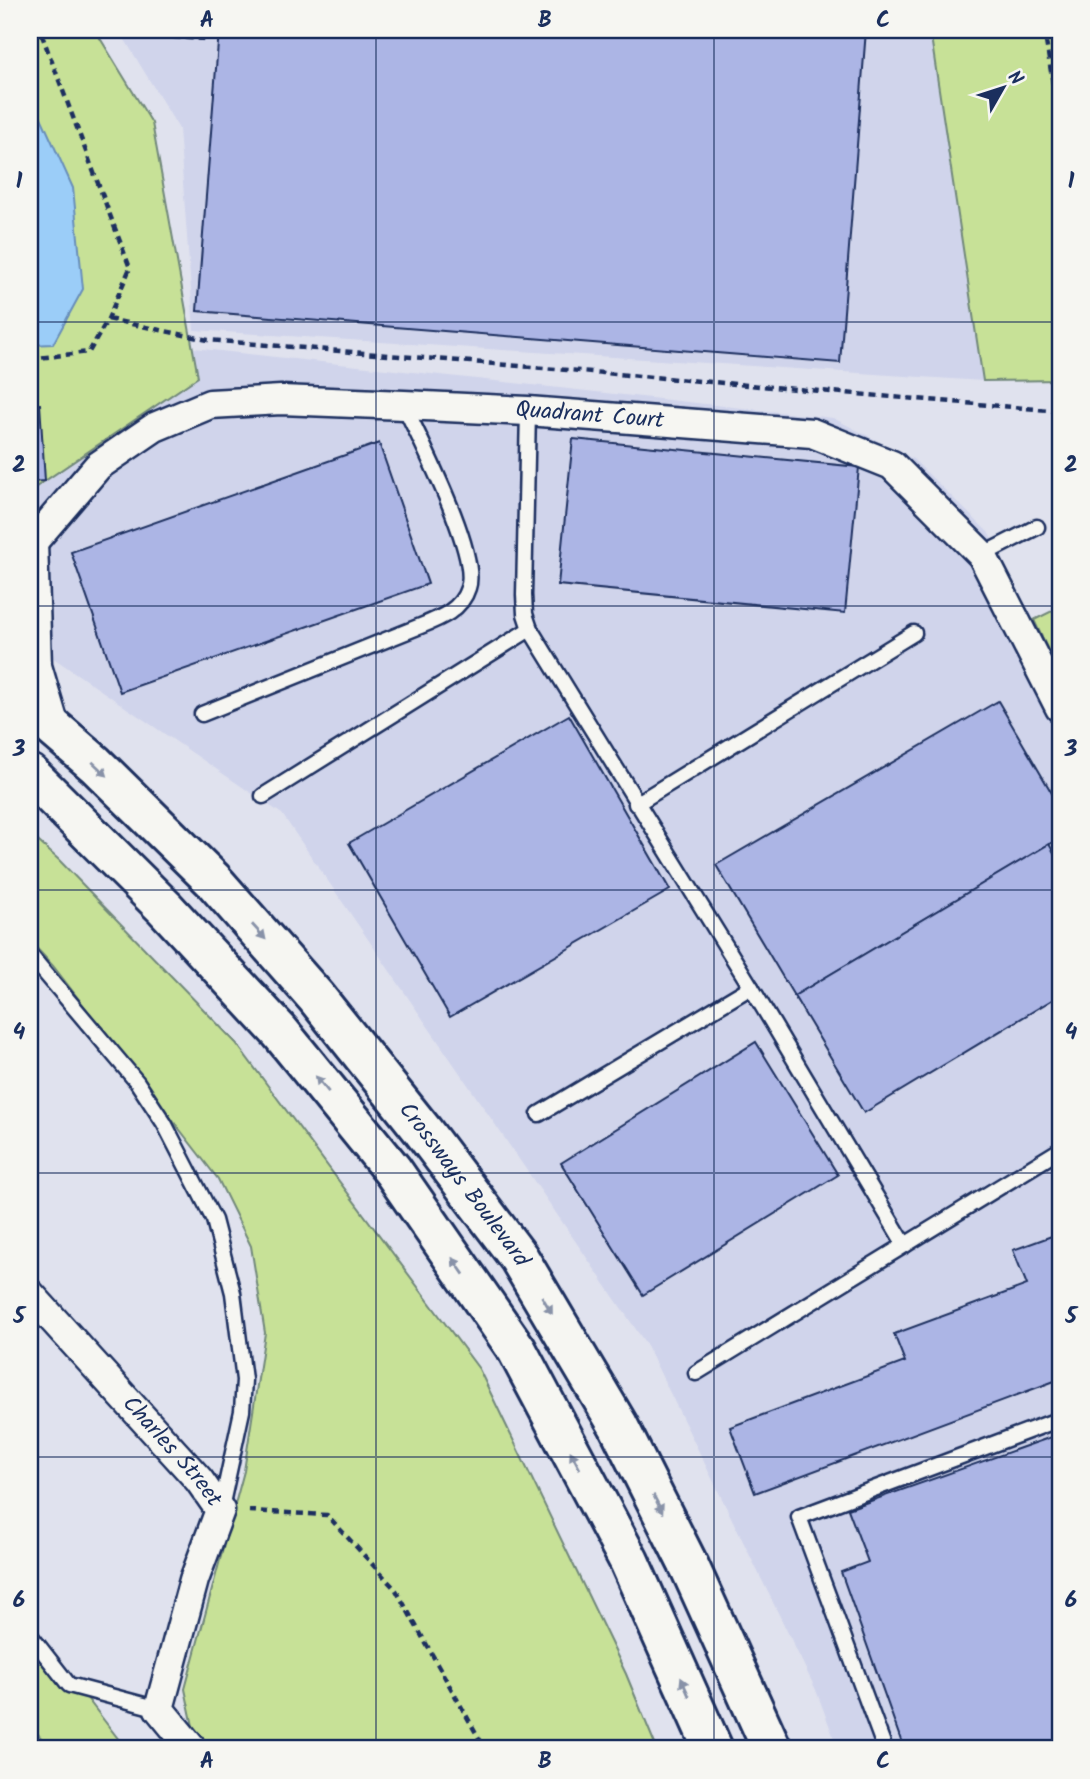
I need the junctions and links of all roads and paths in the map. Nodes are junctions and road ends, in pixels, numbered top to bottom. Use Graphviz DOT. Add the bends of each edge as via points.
graph roads {
  1 [pos="40,30"];
  2 [pos="153,30"];
  3 [pos="1044,30"];
  4 [pos="206,39"];
  5 [pos="1060,125"];
  6 [pos="108,319"];
  7 [pos="30,359"];
  8 [pos="404,405"];
  9 [pos="528,411"];
  10 [pos="1060,411"];
  11 [pos="1037,527"];
  12 [pos="32,543"];
  13 [pos="982,555"];
  14 [pos="530,629"];
  15 [pos="914,633"];
  16 [pos="1060,708"];
  17 [pos="202,714"];
  18 [pos="43,719"];
  19 [pos="30,774"];
  20 [pos="263,796"];
  21 [pos="636,804"];
  22 [pos="30,955"];
  23 [pos="751,987"];
  24 [pos="539,1114"];
  25 [pos="1060,1150"];
  26 [pos="905,1245"];
  27 [pos="30,1294"];
  28 [pos="696,1373"];
  29 [pos="1060,1419"];
  30 [pos="220,1510"];
  31 [pos="30,1636"];
  32 [pos="159,1709"];
  33 [pos="192,1749"];
  34 [pos="485,1749"];
  35 [pos="713,1749"];
  36 [pos="772,1749"];
  37 [pos="886,1749"];
  1 -- 6 [label="path" via="130,268"];
  2 -- 4 [label="path" via="157,36"];
  3 -- 5 [label="path"];
  6 -- 7 [label="path" via="89,352"];
  6 -- 10 [label="path" via="208,340"];
  8 -- 9 [label="street, Quadrant Court"];
  8 -- 12 [label="street, Quadrant Court" via="281,400 210,404 155,427 98,466"];
  8 -- 17 [label="lane" via="466,550 469,588 461,601 438,619"];
  9 -- 13 [label="street, Quadrant Court" via="812,433 892,465"];
  9 -- 14 [label="lane" via="524,595"];
  11 -- 13 [label="lane"];
  12 -- 18 [label="street, Quadrant Court"];
  13 -- 16 [label="street, Quadrant Court"];
  14 -- 20 [label="lane"];
  14 -- 21 [label="lane"];
  15 -- 21 [label="lane"];
  18 -- 36 [label="main road, Crossways Boulevard, one-way" via="213,880 316,997 519,1258 624,1437"];
  35 -- 19 [label="main road, Crossways Boulevard, one-way" via="629,1561 517,1350 393,1171 280,1032 165,908"];
  21 -- 23 [label="lane"];
  22 -- 30 [label="lane" via="137,1083 164,1123 214,1220 233,1293 244,1380 242,1411"];
  23 -- 24 [label="lane"];
  23 -- 26 [label="lane"];
  25 -- 26 [label="lane"];
  26 -- 28 [label="lane"];
  27 -- 30 [label="street, Charles Street" via="199,1480"];
  29 -- 37 [label="lane" via="799,1517"];
  30 -- 32 [label="street, Charles Street" via="194,1580"];
  30 -- 34 [label="path" via="327,1515 396,1590"];
  31 -- 32 [label="lane" via="69,1685"];
  32 -- 33 [label="street"];
}
